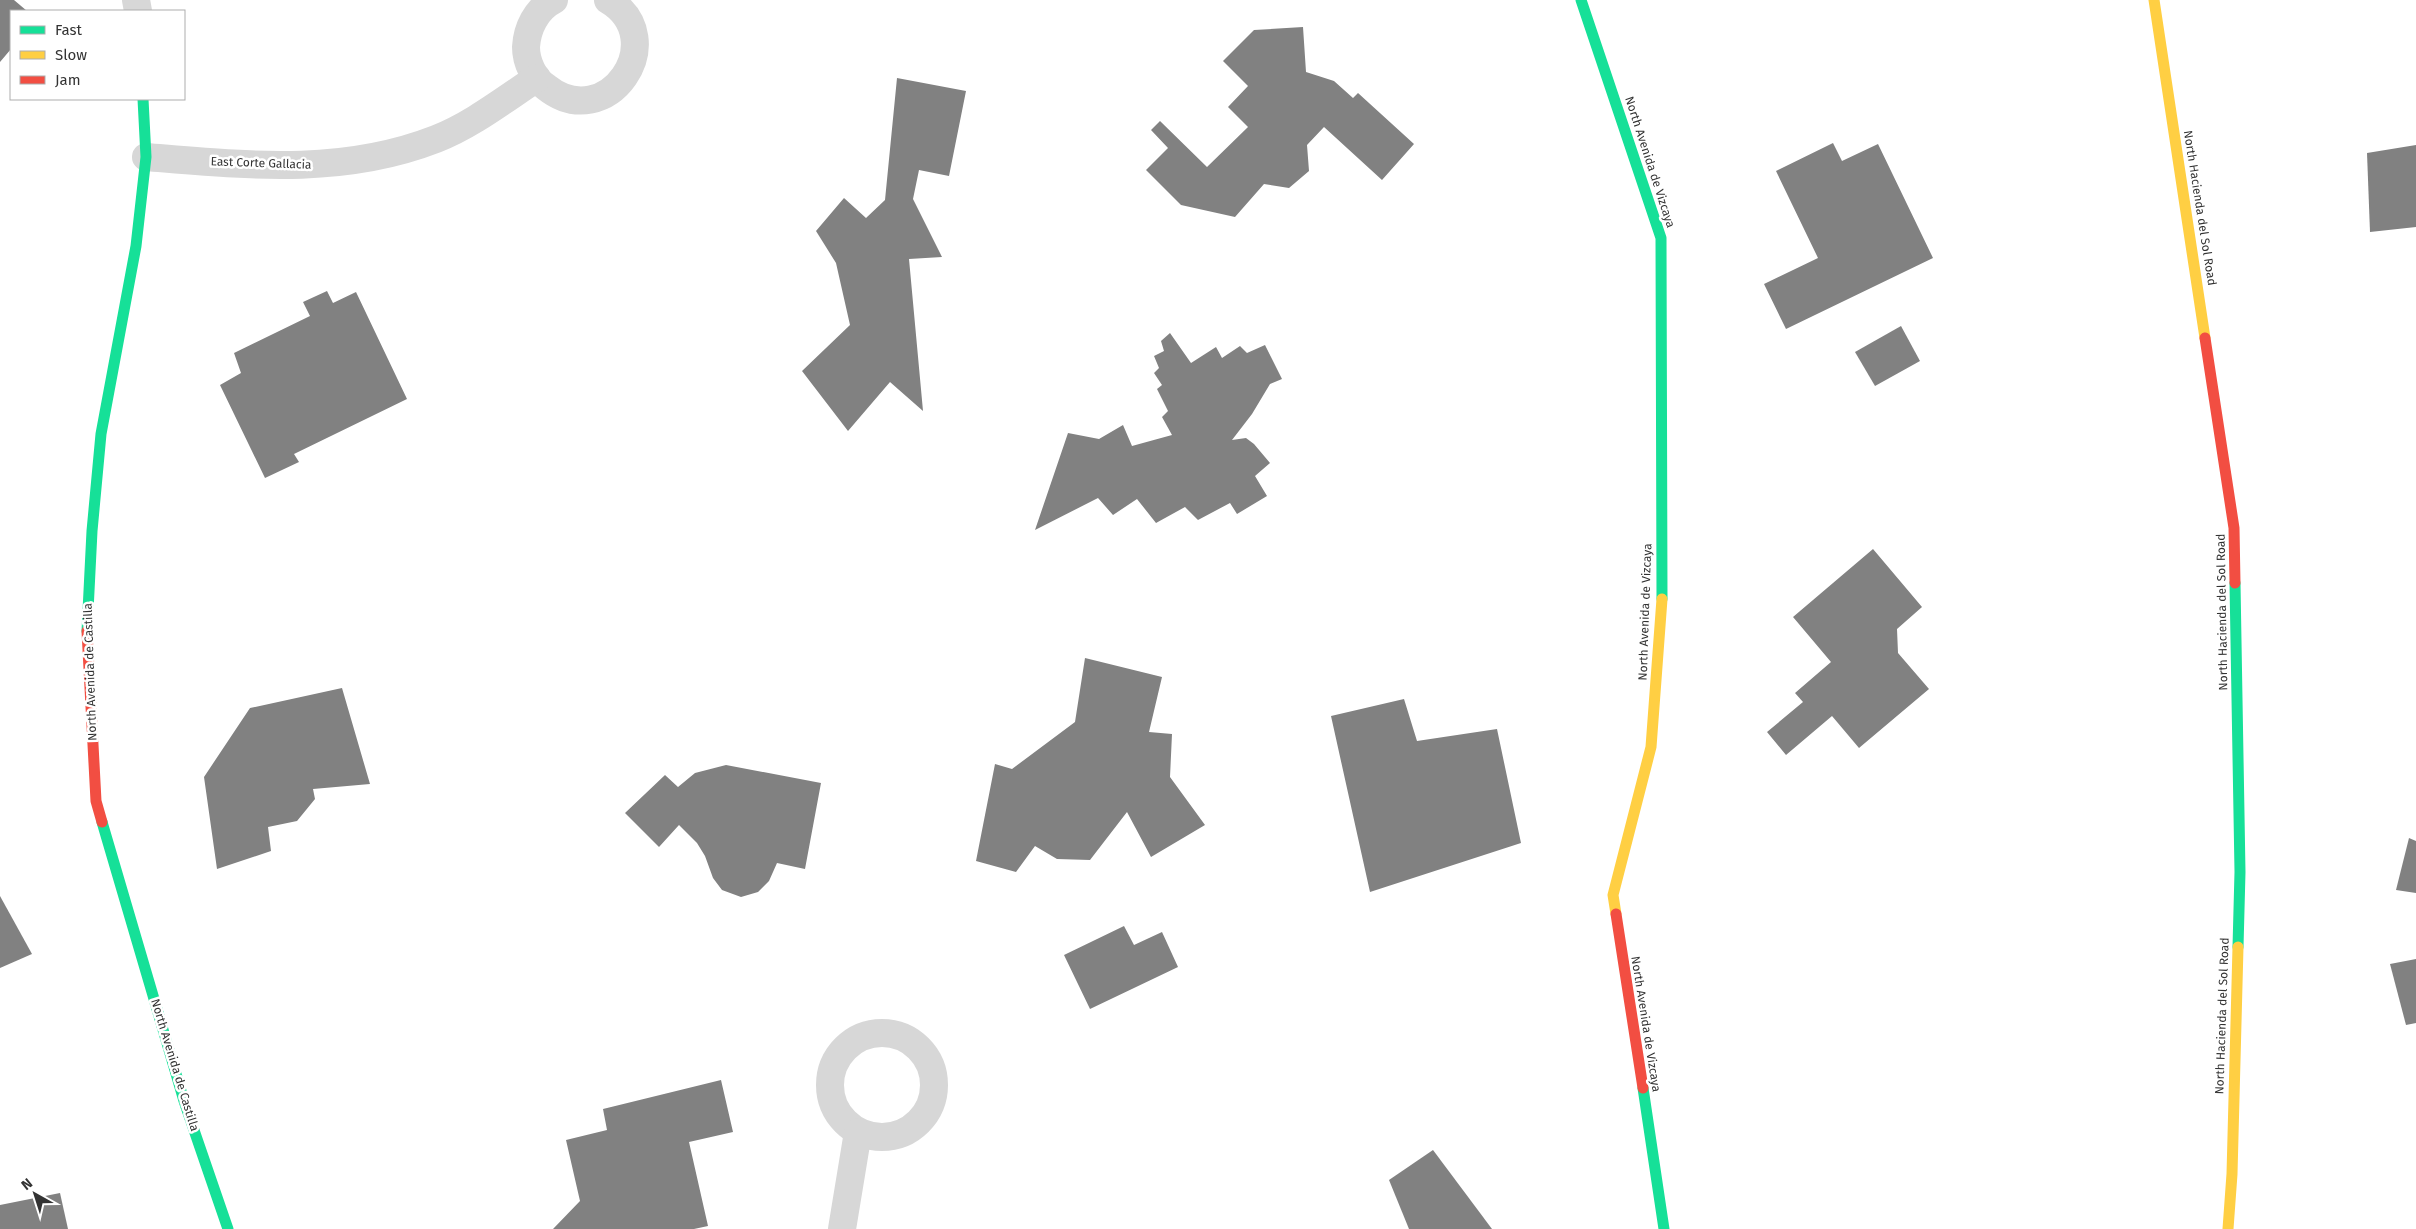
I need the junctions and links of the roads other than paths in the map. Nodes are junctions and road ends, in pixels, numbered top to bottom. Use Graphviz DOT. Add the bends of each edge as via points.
graph roads {
  1 [pos="554,0"];
  2 [pos="608,0"];
  3 [pos="1581,0"];
  4 [pos="2154,0"];
  5 [pos="537,78"];
  6 [pos="143,100"];
  7 [pos="146,157"];
  8 [pos="858,1132"];
  9 [pos="228,1229"];
  10 [pos="842,1229"];
  11 [pos="1664,1229"];
  12 [pos="2228,1229"];
  1 -- 5 [label="street" via="537,14 528,31 526,50 530,68"];
  2 -- 5 [label="street" via="627,18 633,33 635,50 632,66 623,81 610,92 592,100 574,101 555,95"];
  3 -- 11 [label="street, North Avenida de Vizcaya" via="1660,238 1662,594 1657,670 1651,747 1613,896"];
  4 -- 12 [label="street, North Hacienda del Sol Road" via="2234,528 2240,872"];
  5 -- 7 [label="street, East Corte Gallacia" via="436,139 381,155 292,166"];
  6 -- 7 [label="street, North Avenida de Castilla"];
  7 -- 9 [label="street, North Avenida de Castilla" via="136,246 102,434 92,531 87,623 96,792 184,1101"];
  8 -- 10 [label="street"];
}
